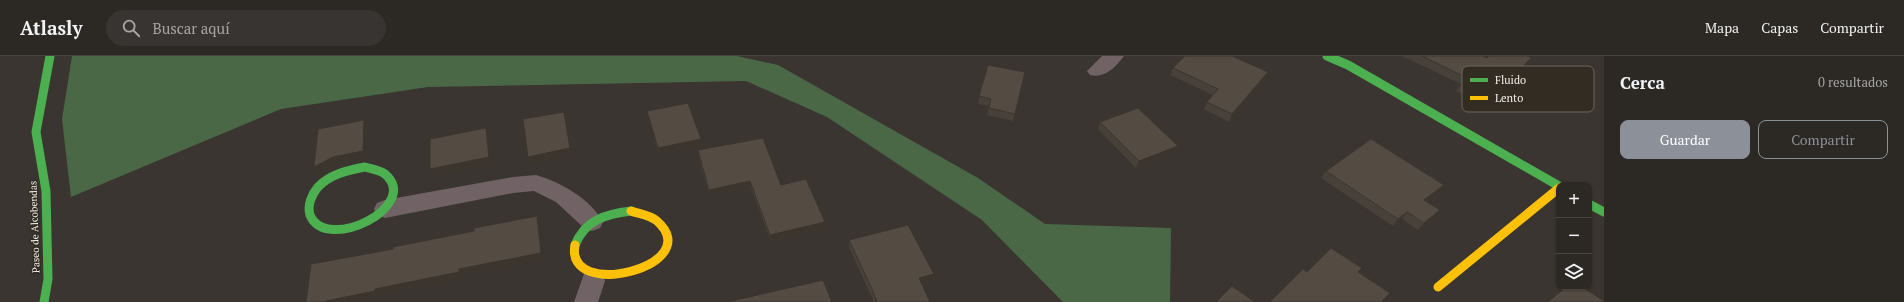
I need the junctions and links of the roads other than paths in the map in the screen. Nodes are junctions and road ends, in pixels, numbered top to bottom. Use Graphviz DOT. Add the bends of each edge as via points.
graph roads {
  1 [pos="50,56"];
  2 [pos="1114,56"];
  3 [pos="1327,56"];
  4 [pos="1097,71"];
  5 [pos="1556,185"];
  6 [pos="1556,189"];
  7 [pos="1592,206"];
  8 [pos="385,209"];
  9 [pos="1604,212"];
  10 [pos="592,222"];
  11 [pos="648,276"];
  12 [pos="1438,287"];
  13 [pos="595,289"];
  14 [pos="44,302"];
  1 -- 14 [label="street, Paseo de Alcobendas" via="36,132 46,191 48,279"];
  2 -- 4 [label="street"];
  3 -- 5 [label="street" via="1348,65"];
  6 -- 12 [label="street"];
  7 -- 9 [label="street"];
  8 -- 8 [label="street" via="393,197 395,185 390,176 365,167 348,169 318,186 310,198 307,210 311,220 322,227 337,229 355,227 372,220"];
  8 -- 10 [label="street" via="536,183 564,196"];
  10 -- 11 [label="street" via="613,212 631,211 648,215 661,223 668,235 668,250 661,264"];
  10 -- 13 [label="street" via="575,243 574,258 580,271"];
}
